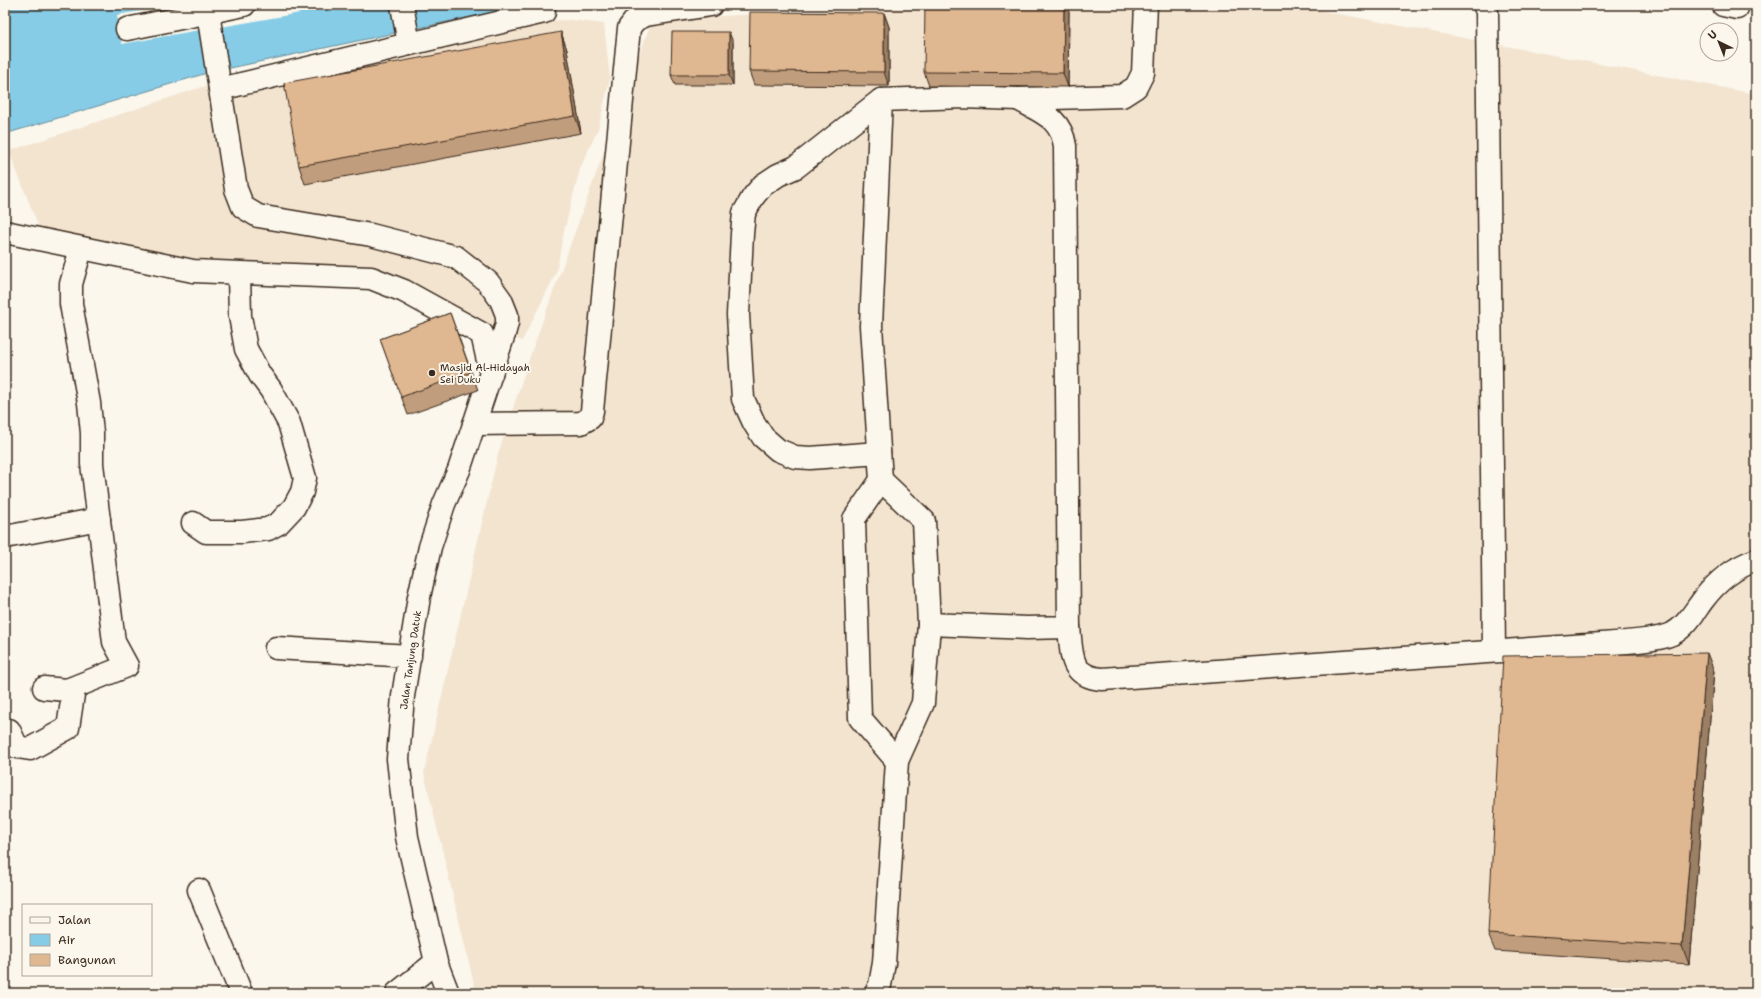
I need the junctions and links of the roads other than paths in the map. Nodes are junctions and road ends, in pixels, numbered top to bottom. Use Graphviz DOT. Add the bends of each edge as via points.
graph roads {
  1 [pos="244,5"];
  2 [pos="402,5"];
  3 [pos="542,5"];
  4 [pos="711,5"];
  5 [pos="1146,5"];
  6 [pos="1484,5"];
  7 [pos="208,13"];
  8 [pos="126,28"];
  9 [pos="409,44"];
  10 [pos="220,89"];
  11 [pos="1018,99"];
  12 [pos="881,100"];
  13 [pos="5,232"];
  14 [pos="81,249"];
  15 [pos="239,274"];
  16 [pos="491,374"];
  17 [pos="474,424"];
  18 [pos="879,453"];
  19 [pos="881,480"];
  20 [pos="99,519"];
  21 [pos="193,523"];
  22 [pos="5,537"];
  23 [pos="1756,560"];
  24 [pos="929,624"];
  25 [pos="1069,627"];
  26 [pos="276,648"];
  27 [pos="1494,651"];
  28 [pos="410,656"];
  29 [pos="44,688"];
  30 [pos="74,688"];
  31 [pos="9,730"];
  32 [pos="897,761"];
  33 [pos="199,890"];
  34 [pos="436,962"];
  35 [pos="241,993"];
  36 [pos="397,993"];
  37 [pos="448,993"];
  38 [pos="876,993"];
  1 -- 7 [label="street"];
  2 -- 9 [label="street"];
  3 -- 9 [label="street" via="544,12"];
  4 -- 17 [label="street" via="646,15 635,20 629,28 590,418 581,423"];
  5 -- 11 [label="street" via="1142,73 1136,87 1122,96"];
  6 -- 27 [label="street" via="1487,11"];
  7 -- 8 [label="street"];
  7 -- 10 [label="street, Jalan Tanjung Datuk"];
  9 -- 10 [label="street"];
  10 -- 16 [label="street, Jalan Tanjung Datuk" via="236,189 243,207 258,216 371,235 456,257 488,282 501,300 507,315 507,323"];
  11 -- 12 [label="street" via="963,97"];
  11 -- 25 [label="street" via="1053,119 1061,129 1065,146"];
  12 -- 18 [label="street" via="871,326"];
  12 -- 18 [label="street" via="796,167 778,174 763,185 753,197 744,213 738,315 743,399 763,437 778,450 794,457"];
  13 -- 14 [label="street"];
  14 -- 15 [label="street" via="192,272"];
  14 -- 20 [label="street" via="71,284 71,304 89,402 92,464"];
  15 -- 16 [label="street" via="336,276 378,280 479,331 483,336"];
  15 -- 21 [label="street" via="240,316 246,349 289,423 306,478 294,507 279,523 268,529 206,532"];
  16 -- 17 [label="street, Jalan Tanjung Datuk"];
  17 -- 28 [label="street, Jalan Tanjung Datuk" via="430,547"];
  18 -- 19 [label="street"];
  19 -- 24 [label="street" via="924,520"];
  19 -- 32 [label="street" via="854,519 860,718"];
  20 -- 22 [label="street"];
  20 -- 30 [label="street" via="114,642 127,666"];
  23 -- 27 [label="street" via="1738,567 1725,576 1682,627 1664,637"];
  24 -- 25 [label="street"];
  24 -- 32 [label="street" via="923,703"];
  25 -- 27 [label="street" via="1074,665 1090,678 1102,679"];
  26 -- 28 [label="street"];
  28 -- 34 [label="street, Jalan Tanjung Datuk" via="403,696 398,759 406,837"];
  29 -- 30 [label="street"];
  30 -- 31 [label="street" via="68,728 30,749 17,747"];
  32 -- 38 [label="street" via="884,963"];
  33 -- 35 [label="street"];
  34 -- 36 [label="street"];
  34 -- 37 [label="street, Jalan Tanjung Datuk"];
}
